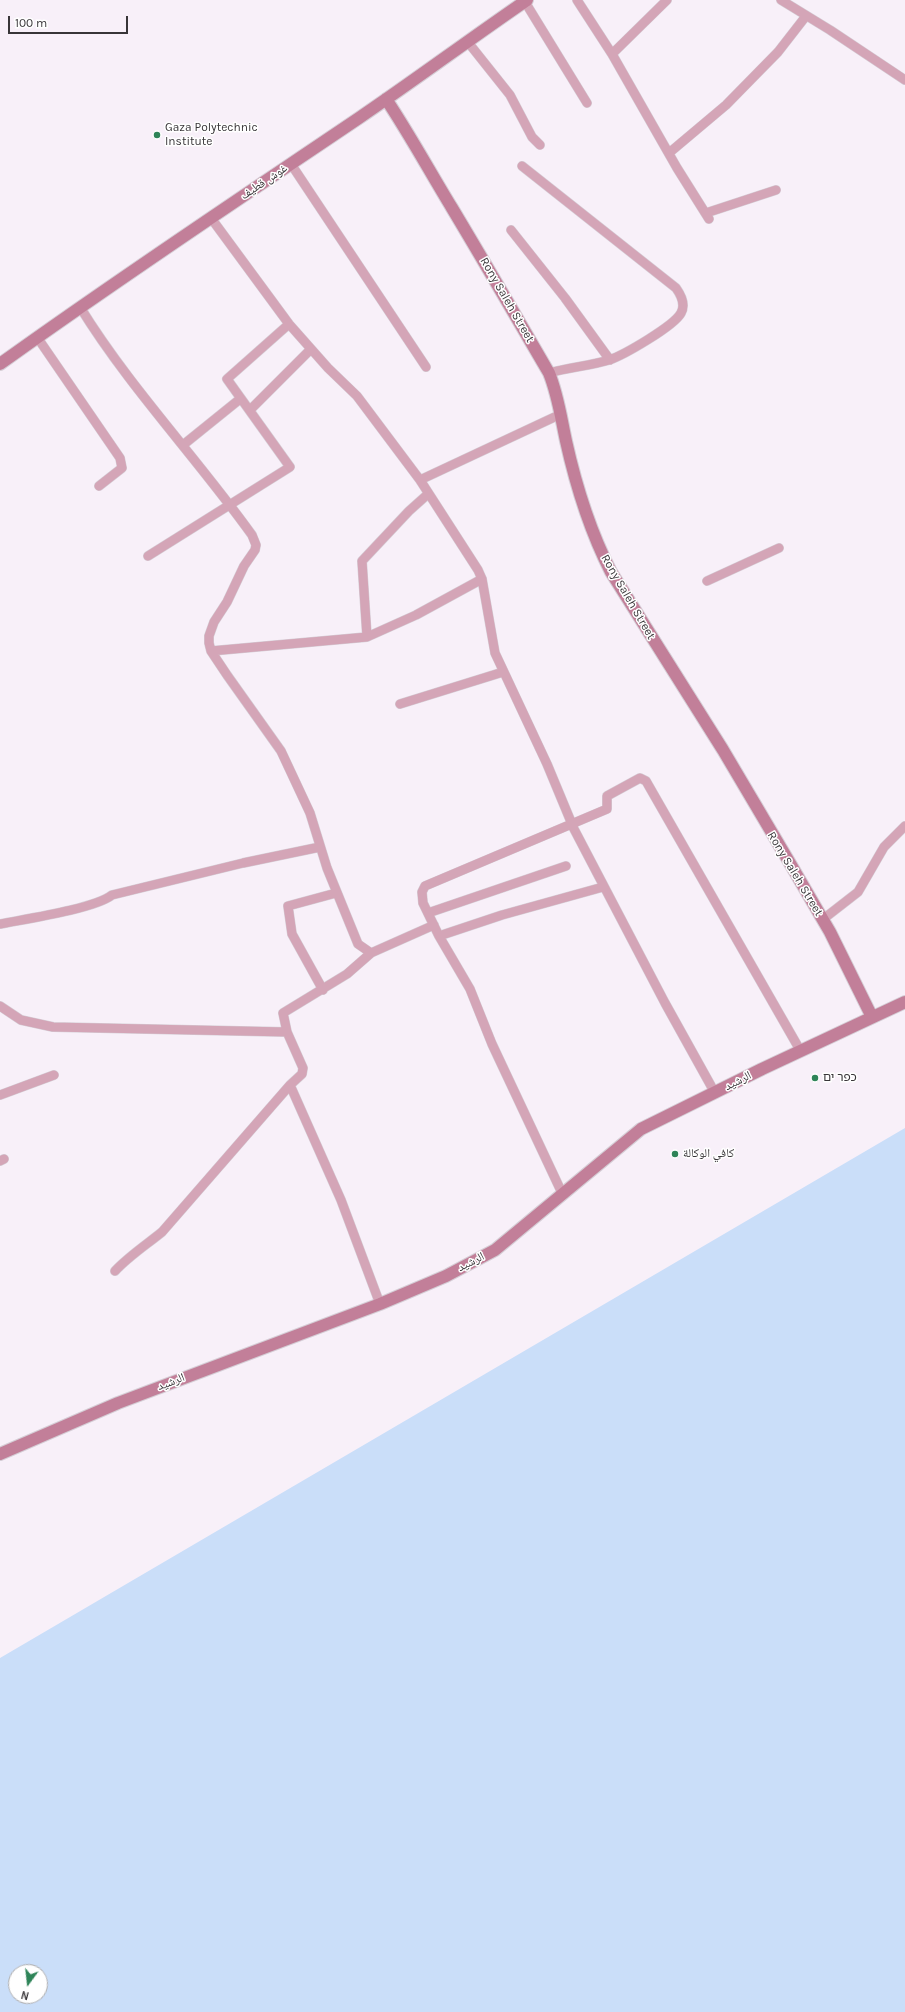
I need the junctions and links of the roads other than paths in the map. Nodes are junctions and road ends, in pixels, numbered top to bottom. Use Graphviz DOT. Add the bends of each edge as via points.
graph roads {
  1 [pos="577,0"];
  2 [pos="666,0"];
  3 [pos="781,0"];
  4 [pos="526,1"];
  5 [pos="806,16"];
  6 [pos="467,41"];
  7 [pos="612,54"];
  8 [pos="905,80"];
  9 [pos="386,99"];
  10 [pos="587,103"];
  11 [pos="540,145"];
  12 [pos="669,153"];
  13 [pos="291,164"];
  14 [pos="522,166"];
  15 [pos="776,190"];
  16 [pos="211,218"];
  17 [pos="511,230"];
  18 [pos="80,307"];
  19 [pos="289,324"];
  20 [pos="36,338"];
  21 [pos="311,349"];
  22 [pos="610,360"];
  23 [pos="0,364"];
  24 [pos="426,367"];
  25 [pos="549,373"];
  26 [pos="240,399"];
  27 [pos="250,410"];
  28 [pos="561,414"];
  29 [pos="183,444"];
  30 [pos="420,480"];
  31 [pos="99,486"];
  32 [pos="428,494"];
  33 [pos="230,505"];
  34 [pos="779,548"];
  35 [pos="148,556"];
  36 [pos="482,579"];
  37 [pos="707,581"];
  38 [pos="367,636"];
  39 [pos="211,651"];
  40 [pos="503,672"];
  41 [pos="400,704"];
  42 [pos="572,823"];
  43 [pos="905,826"];
  44 [pos="320,847"];
  45 [pos="566,866"];
  46 [pos="603,887"];
  47 [pos="336,893"];
  48 [pos="428,914"];
  49 [pos="822,920"];
  50 [pos="0,924"];
  51 [pos="434,925"];
  52 [pos="439,936"];
  53 [pos="371,953"];
  54 [pos="323,990"];
  55 [pos="905,1002"];
  56 [pos="0,1006"];
  57 [pos="872,1017"];
  58 [pos="287,1032"];
  59 [pos="800,1050"];
  60 [pos="54,1075"];
  61 [pos="290,1086"];
  62 [pos="715,1093"];
  63 [pos="0,1095"];
  64 [pos="562,1193"];
  65 [pos="115,1271"];
  66 [pos="380,1304"];
  67 [pos="0,1454"];
  1 -- 7 [label="street"];
  2 -- 7 [label="street"];
  3 -- 5 [label="street"];
  4 -- 6 [label="main road, غوش قطيف"];
  4 -- 10 [label="street"];
  5 -- 8 [label="street"];
  5 -- 12 [label="street" via="778,52 737,94"];
  6 -- 9 [label="main road, غوش قطيف"];
  6 -- 11 [label="street" via="510,95 532,137"];
  7 -- 12 [label="street"];
  9 -- 13 [label="main road, غوش قطيف"];
  9 -- 25 [label="main road, Rony Saleh Street" via="487,264"];
  12 -- 15 [label="street" via="707,216"];
  13 -- 16 [label="main road, غوش قطيف"];
  13 -- 24 [label="street"];
  14 -- 22 [label="street" via="676,288 680,294 682,309 672,323"];
  16 -- 18 [label="main road, غوش قطيف"];
  16 -- 19 [label="street"];
  17 -- 22 [label="street"];
  18 -- 20 [label="main road, غوش قطيف"];
  18 -- 29 [label="street" via="97,334"];
  19 -- 21 [label="street"];
  19 -- 26 [label="street" via="227,379"];
  20 -- 23 [label="main road, غوش قطيف"];
  20 -- 31 [label="street" via="120,458 122,468"];
  21 -- 27 [label="street"];
  21 -- 30 [label="street" via="357,396"];
  22 -- 25 [label="street"];
  25 -- 28 [label="main road, Rony Saleh Street"];
  26 -- 27 [label="street"];
  26 -- 29 [label="street"];
  27 -- 33 [label="street" via="290,467"];
  28 -- 30 [label="street"];
  28 -- 49 [label="main road, Rony Saleh Street" via="581,496 611,572 723,750"];
  29 -- 33 [label="street"];
  30 -- 32 [label="street"];
  32 -- 36 [label="street"];
  32 -- 38 [label="street" via="362,561"];
  33 -- 35 [label="street"];
  33 -- 39 [label="street" via="252,535 256,545 211,630"];
  34 -- 37 [label="street"];
  36 -- 38 [label="street" via="416,615"];
  36 -- 40 [label="street" via="495,654"];
  38 -- 39 [label="street"];
  39 -- 44 [label="street" via="281,751 310,813"];
  40 -- 41 [label="street"];
  40 -- 42 [label="street"];
  42 -- 46 [label="street"];
  42 -- 48 [label="street" via="425,886 422,892 423,903"];
  42 -- 59 [label="street" via="607,809 607,796 613,791 640,778 646,780"];
  43 -- 49 [label="street" via="884,847 858,892"];
  44 -- 47 [label="street"];
  44 -- 50 [label="street" via="243,862 112,895 88,905"];
  45 -- 48 [label="street"];
  46 -- 52 [label="street" via="502,915"];
  46 -- 62 [label="street"];
  47 -- 53 [label="street" via="358,944"];
  47 -- 54 [label="street" via="288,906 292,934"];
  48 -- 51 [label="street"];
  49 -- 57 [label="main road, Rony Saleh Street"];
  51 -- 52 [label="street"];
  51 -- 53 [label="street"];
  52 -- 64 [label="street" via="470,989 492,1044"];
  53 -- 54 [label="street"];
  54 -- 58 [label="street" via="283,1013"];
  55 -- 57 [label="main road, الرشيد"];
  56 -- 58 [label="street" via="21,1020 54,1027"];
  57 -- 59 [label="main road, الرشيد"];
  58 -- 61 [label="street" via="303,1068 302,1074"];
  59 -- 62 [label="main road, الرشيد"];
  60 -- 63 [label="street"];
  61 -- 65 [label="street" via="162,1232 127,1258"];
  61 -- 66 [label="street" via="340,1200"];
  62 -- 64 [label="main road, الرشيد" via="641,1129"];
  64 -- 66 [label="main road, الرشيد" via="495,1250 446,1276"];
  66 -- 67 [label="main road, الرشيد" via="118,1403"];
}
